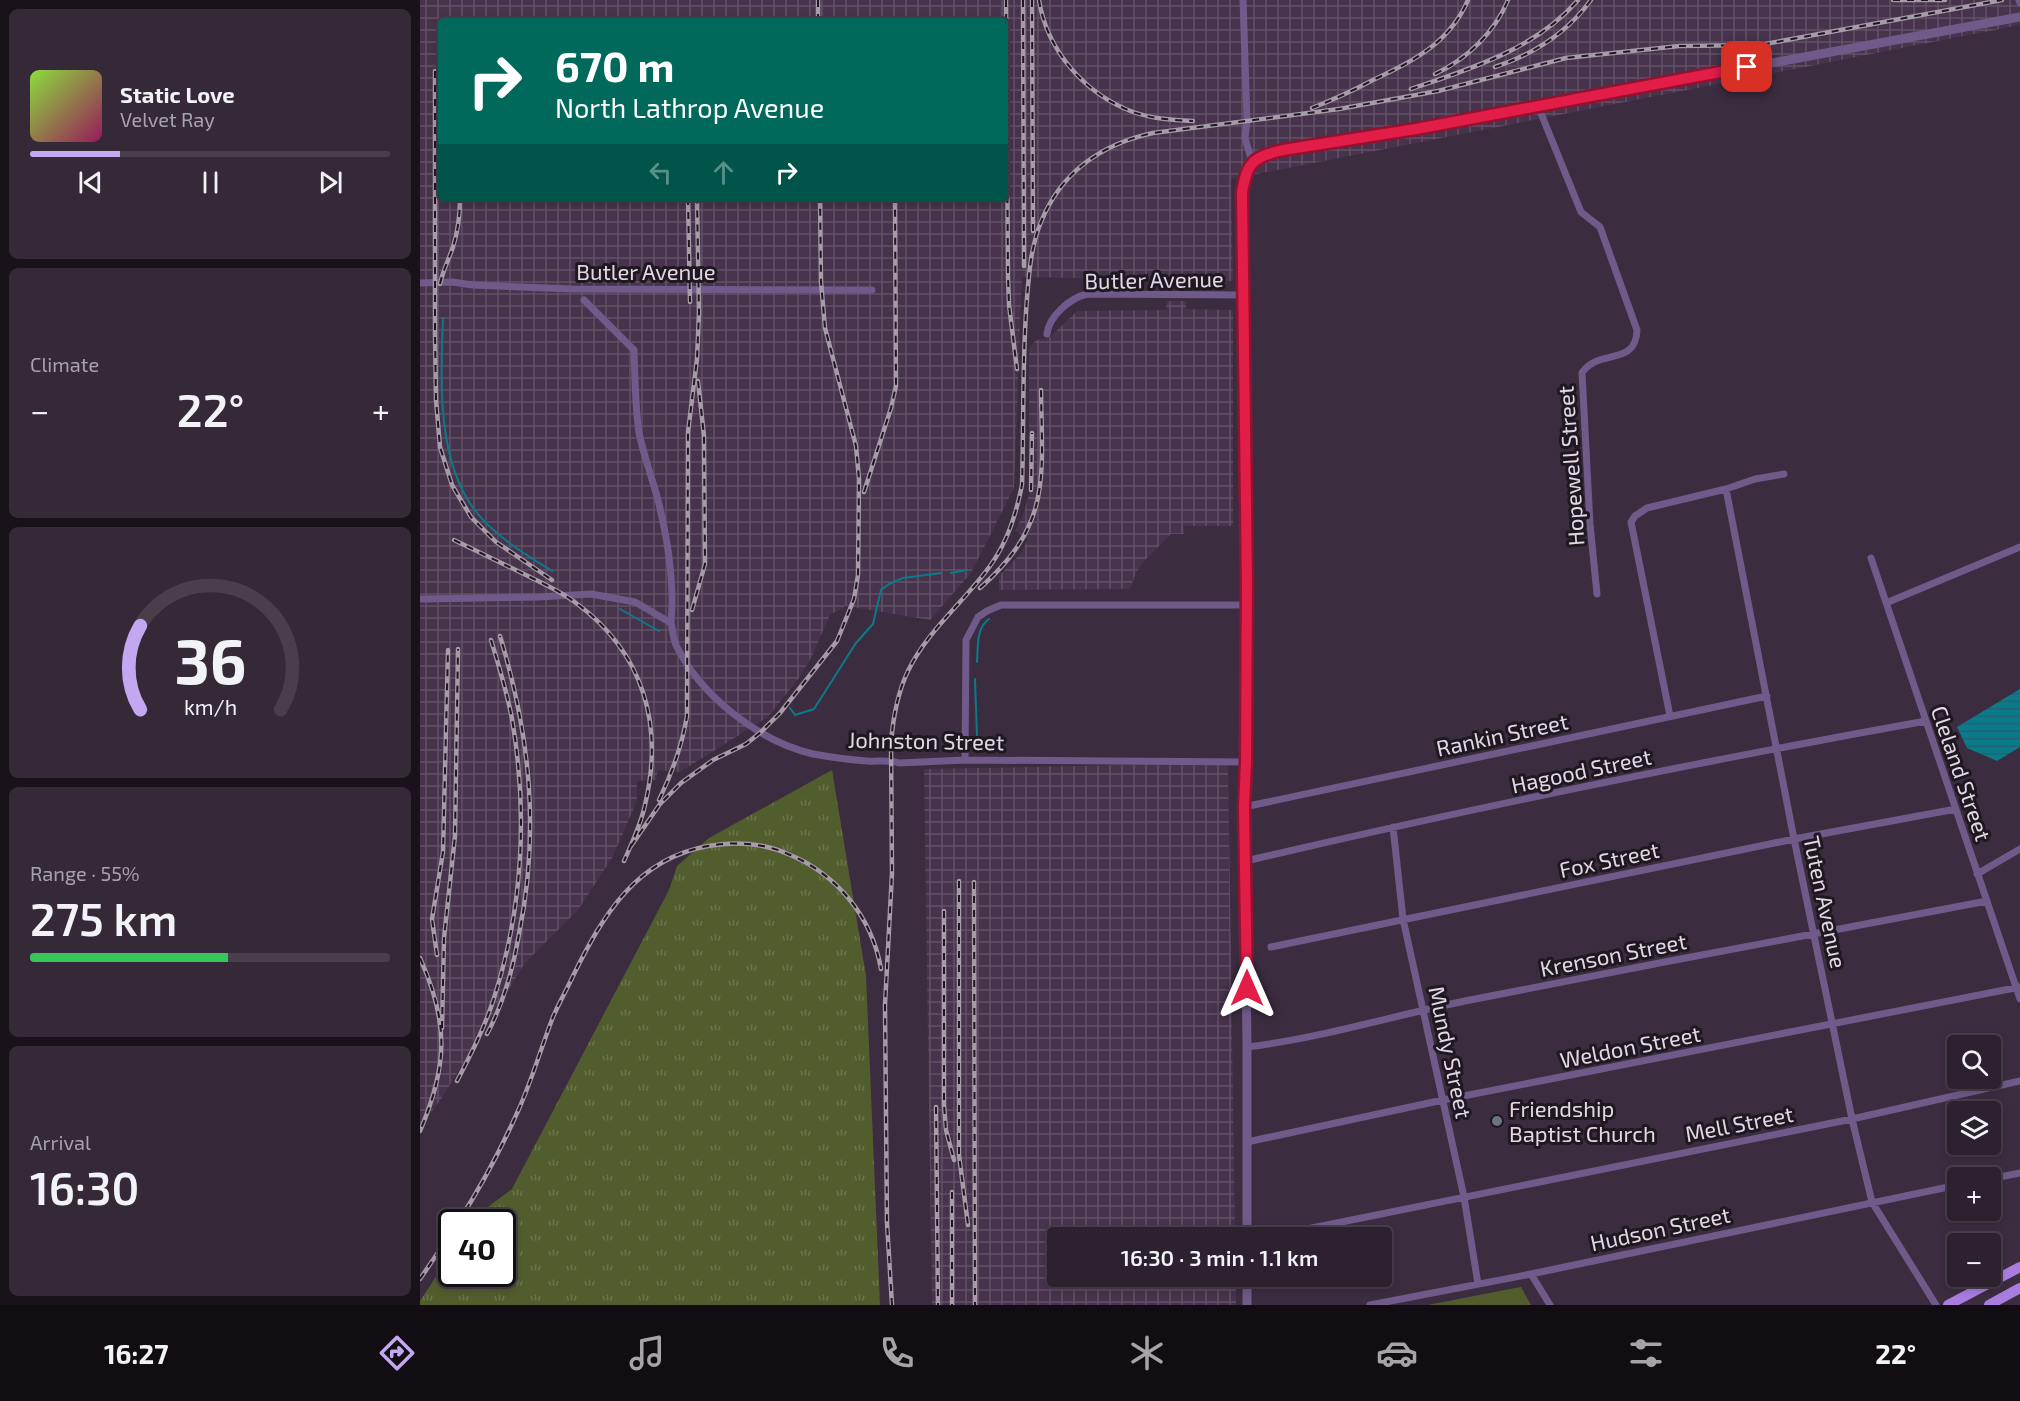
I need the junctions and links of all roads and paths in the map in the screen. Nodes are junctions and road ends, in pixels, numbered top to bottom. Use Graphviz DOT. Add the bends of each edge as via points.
graph roads {
  1 [pos="1243,0"];
  2 [pos="2020,17"];
  3 [pos="1538,106"];
  4 [pos="1252,162"];
  5 [pos="420,283"];
  6 [pos="872,290"];
  7 [pos="1245,295"];
  8 [pos="584,300"];
  9 [pos="1047,334"];
  10 [pos="1784,474"];
  11 [pos="1726,489"];
  12 [pos="2020,547"];
  13 [pos="1871,558"];
  14 [pos="1598,594"];
  15 [pos="420,599"];
  16 [pos="1886,603"];
  17 [pos="1245,605"];
  18 [pos="671,623"];
  19 [pos="1767,696"];
  20 [pos="1670,717"];
  21 [pos="1926,721"];
  22 [pos="1777,748"];
  23 [pos="965,760"];
  24 [pos="1246,762"];
  25 [pos="1244,807"];
  26 [pos="1956,809"];
  27 [pos="1393,827"];
  28 [pos="1794,839"];
  29 [pos="2020,849"];
  30 [pos="1246,861"];
  31 [pos="1977,874"];
  32 [pos="1987,901"];
  33 [pos="1403,919"];
  34 [pos="1814,932"];
  35 [pos="1271,947"];
  36 [pos="2018,987"];
  37 [pos="2020,999"];
  38 [pos="1424,1010"];
  39 [pos="1833,1025"];
  40 [pos="1247,1047"];
  41 [pos="2020,1082"];
  42 [pos="1443,1100"];
  43 [pos="1852,1119"];
  44 [pos="1247,1142"];
  45 [pos="2020,1173"];
  46 [pos="2001,1177"];
  47 [pos="1947,1187"];
  48 [pos="1464,1197"];
  49 [pos="1872,1202"];
  50 [pos="1247,1227"];
  51 [pos="1317,1227"];
  52 [pos="2020,1267"];
  53 [pos="1531,1274"];
  54 [pos="1478,1284"];
  55 [pos="1247,1287"];
  56 [pos="2020,1288"];
  57 [pos="1247,1305"];
  58 [pos="1370,1305"];
  59 [pos="1550,1305"];
  60 [pos="1936,1305"];
  61 [pos="1948,1305"];
  62 [pos="1989,1305"];
  1 -- 4 [label="street" via="1245,138"];
  2 -- 3 [label="street"];
  3 -- 4 [label="street" via="1283,150"];
  3 -- 14 [label="street, Hopewell Street" via="1581,213 1600,227 1637,330 1637,340 1628,351 1596,361 1582,373"];
  4 -- 7 [label="street" via="1242,193"];
  5 -- 6 [label="street, Butler Avenue" via="573,289"];
  7 -- 9 [label="street, Butler Avenue" via="1087,294 1071,300 1050,321"];
  7 -- 17 [label="street"];
  8 -- 18 [label="street, Johnston Street" via="634,350 639,433 659,503 670,567"];
  10 -- 11 [label="street"];
  11 -- 19 [label="street, Tuten Avenue"];
  11 -- 20 [label="street" via="1647,508 1631,522"];
  12 -- 16 [label="street"];
  13 -- 16 [label="street, Cleland Street"];
  15 -- 18 [label="street" via="591,594 635,602"];
  16 -- 21 [label="street, Cleland Street"];
  17 -- 23 [label="street" via="1001,605 987,611 978,617 966,640"];
  17 -- 24 [label="street"];
  18 -- 23 [label="street, Johnston Street" via="675,643 688,666 714,697 761,732 791,746 868,761"];
  19 -- 20 [label="street, Rankin Street"];
  19 -- 22 [label="street, Tuten Avenue"];
  20 -- 25 [label="street, Rankin Street"];
  21 -- 22 [label="street, Hagood Street"];
  21 -- 26 [label="street, Cleland Street"];
  22 -- 27 [label="street, Hagood Street"];
  22 -- 28 [label="street, Tuten Avenue"];
  23 -- 24 [label="street, Johnston Street"];
  24 -- 25 [label="street"];
  25 -- 30 [label="street"];
  26 -- 28 [label="street, Fox Street"];
  26 -- 31 [label="street, Cleland Street"];
  27 -- 30 [label="street, Hagood Street"];
  27 -- 33 [label="street, Mundy Street"];
  28 -- 33 [label="street, Fox Street"];
  28 -- 34 [label="street, Tuten Avenue"];
  29 -- 31 [label="street"];
  30 -- 40 [label="street"];
  31 -- 32 [label="street, Cleland Street"];
  32 -- 34 [label="street, Krenson Street"];
  32 -- 36 [label="street, Cleland Street"];
  33 -- 35 [label="street, Fox Street"];
  33 -- 38 [label="street, Mundy Street"];
  34 -- 38 [label="street, Krenson Street"];
  34 -- 39 [label="street, Tuten Avenue"];
  36 -- 37 [label="street, Cleland Street"];
  36 -- 39 [label="street, Weldon Street"];
  38 -- 40 [label="street, Krenson Street" via="1293,1041"];
  38 -- 42 [label="street, Mundy Street"];
  39 -- 42 [label="street, Weldon Street"];
  39 -- 43 [label="street, Tuten Avenue"];
  40 -- 44 [label="street"];
  41 -- 43 [label="street, Mell Street"];
  42 -- 44 [label="street, Weldon Street"];
  42 -- 48 [label="street, Mundy Street"];
  43 -- 48 [label="street, Mell Street"];
  43 -- 49 [label="street, Tuten Avenue"];
  44 -- 50 [label="street"];
  45 -- 46 [label="street"];
  47 -- 49 [label="street, Hudson Street"];
  48 -- 51 [label="street, Mell Street"];
  48 -- 54 [label="street, Mundy Street"];
  49 -- 53 [label="street, Hudson Street"];
  49 -- 60 [label="street, Tuten Avenue"];
  52 -- 61 [label="main road"];
  53 -- 54 [label="street, Hudson Street"];
  53 -- 59 [label="street"];
  54 -- 58 [label="street, Hudson Street"];
  55 -- 57 [label="street"];
  56 -- 62 [label="main road"];
}
